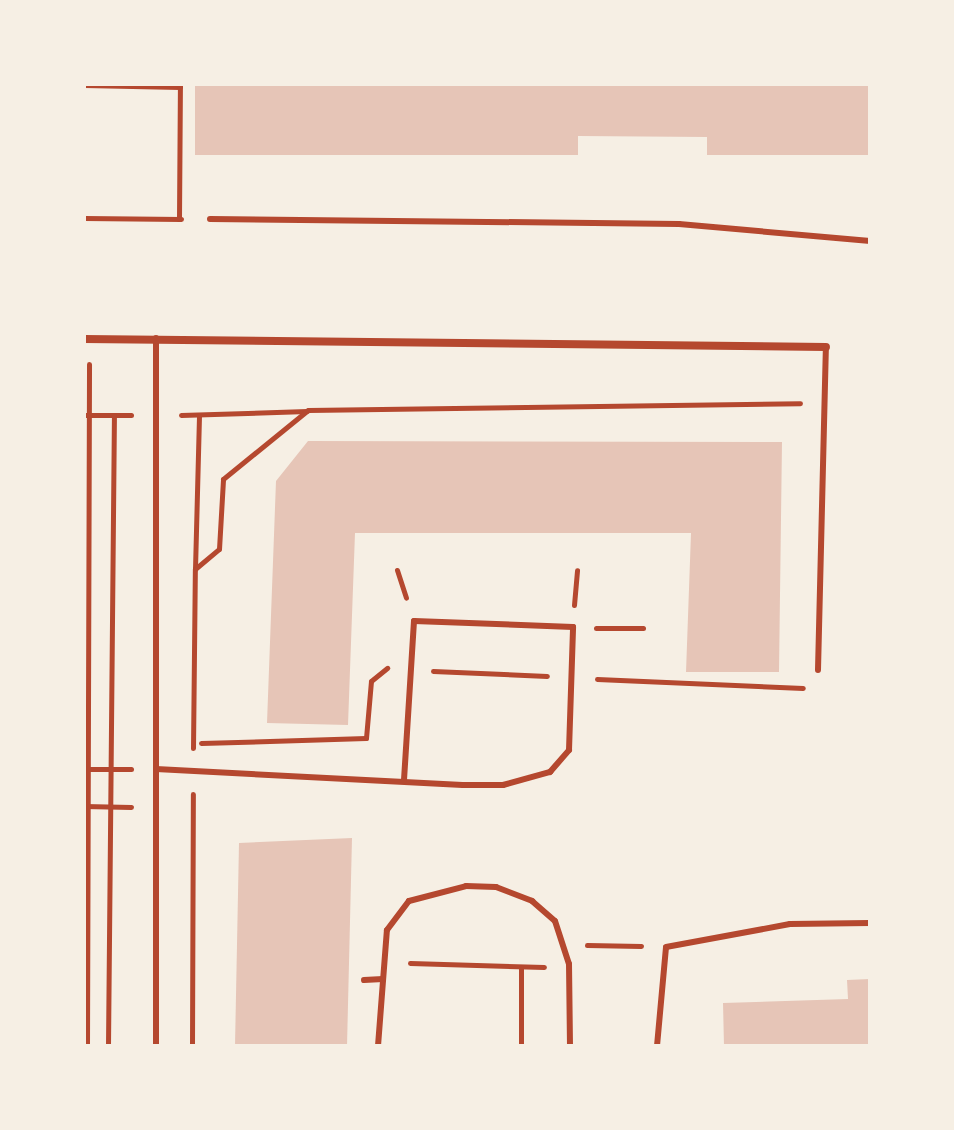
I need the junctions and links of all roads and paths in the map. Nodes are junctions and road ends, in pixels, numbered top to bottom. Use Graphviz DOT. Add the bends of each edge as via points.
graph roads {
  1 [pos="112,84"];
  2 [pos="84,85"];
  3 [pos="180,85"];
  4 [pos="84,218"];
  5 [pos="179,219"];
  6 [pos="210,219"];
  7 [pos="870,241"];
  8 [pos="156,338"];
  9 [pos="87,339"];
  10 [pos="826,347"];
  11 [pos="825,403"];
  12 [pos="308,410"];
  13 [pos="86,415"];
  14 [pos="114,415"];
  15 [pos="157,415"];
  16 [pos="199,416"];
  17 [pos="195,569"];
  18 [pos="410,670"];
  19 [pos="818,670"];
  20 [pos="571,677"];
  21 [pos="193,742"];
  22 [pos="86,769"];
  23 [pos="111,769"];
  24 [pos="156,769"];
  25 [pos="192,772"];
  26 [pos="404,781"];
  27 [pos="86,806"];
  28 [pos="110,807"];
  29 [pos="156,807"];
  30 [pos="870,923"];
  31 [pos="565,944"];
  32 [pos="666,947"];
  33 [pos="384,962"];
  34 [pos="521,967"];
  35 [pos="569,968"];
  36 [pos="383,979"];
  37 [pos="364,980"];
  38 [pos="87,1046"];
  39 [pos="108,1046"];
  40 [pos="156,1046"];
  41 [pos="192,1046"];
  42 [pos="378,1046"];
  43 [pos="521,1046"];
  44 [pos="570,1046"];
  45 [pos="657,1046"];
  1 -- 2 [label="path"];
  1 -- 3 [label="path"];
  3 -- 5 [label="path"];
  4 -- 5 [label="path"];
  5 -- 6 [label="path"];
  6 -- 7 [label="lane" via="679,224"];
  8 -- 9 [label="street"];
  8 -- 10 [label="street"];
  8 -- 15 [label="lane"];
  9 -- 13 [label="path"];
  10 -- 11 [label="lane"];
  11 -- 12 [label="path"];
  11 -- 19 [label="lane"];
  12 -- 16 [label="path"];
  12 -- 17 [label="path" via="223,479 219,549"];
  13 -- 14 [label="path"];
  13 -- 22 [label="path"];
  14 -- 15 [label="path"];
  14 -- 23 [label="path"];
  15 -- 16 [label="path"];
  15 -- 24 [label="lane"];
  16 -- 17 [label="path"];
  17 -- 21 [label="path"];
  18 -- 20 [label="path"];
  18 -- 20 [label="lane" via="414,621 573,627"];
  18 -- 21 [label="path" via="384,668 371,681 371,725 366,738 350,744"];
  18 -- 26 [label="lane"];
  19 -- 20 [label="path" via="805,688 759,692"];
  20 -- 26 [label="lane" via="569,750 550,772 503,785"];
  21 -- 25 [label="path"];
  22 -- 23 [label="path"];
  22 -- 27 [label="path"];
  23 -- 24 [label="path"];
  23 -- 28 [label="path"];
  24 -- 25 [label="lane"];
  24 -- 29 [label="lane"];
  25 -- 26 [label="lane"];
  25 -- 41 [label="path"];
  27 -- 28 [label="path"];
  27 -- 38 [label="path"];
  28 -- 29 [label="path"];
  28 -- 39 [label="path"];
  29 -- 40 [label="lane"];
  30 -- 32 [label="lane" via="790,924"];
  31 -- 32 [label="path"];
  31 -- 33 [label="lane" via="555,921 532,901 496,887 466,886 409,901 387,930"];
  31 -- 35 [label="lane"];
  32 -- 45 [label="lane"];
  33 -- 34 [label="path"];
  33 -- 36 [label="lane"];
  34 -- 35 [label="path"];
  34 -- 43 [label="path"];
  35 -- 44 [label="lane"];
  36 -- 37 [label="lane"];
  36 -- 42 [label="lane"];
}
